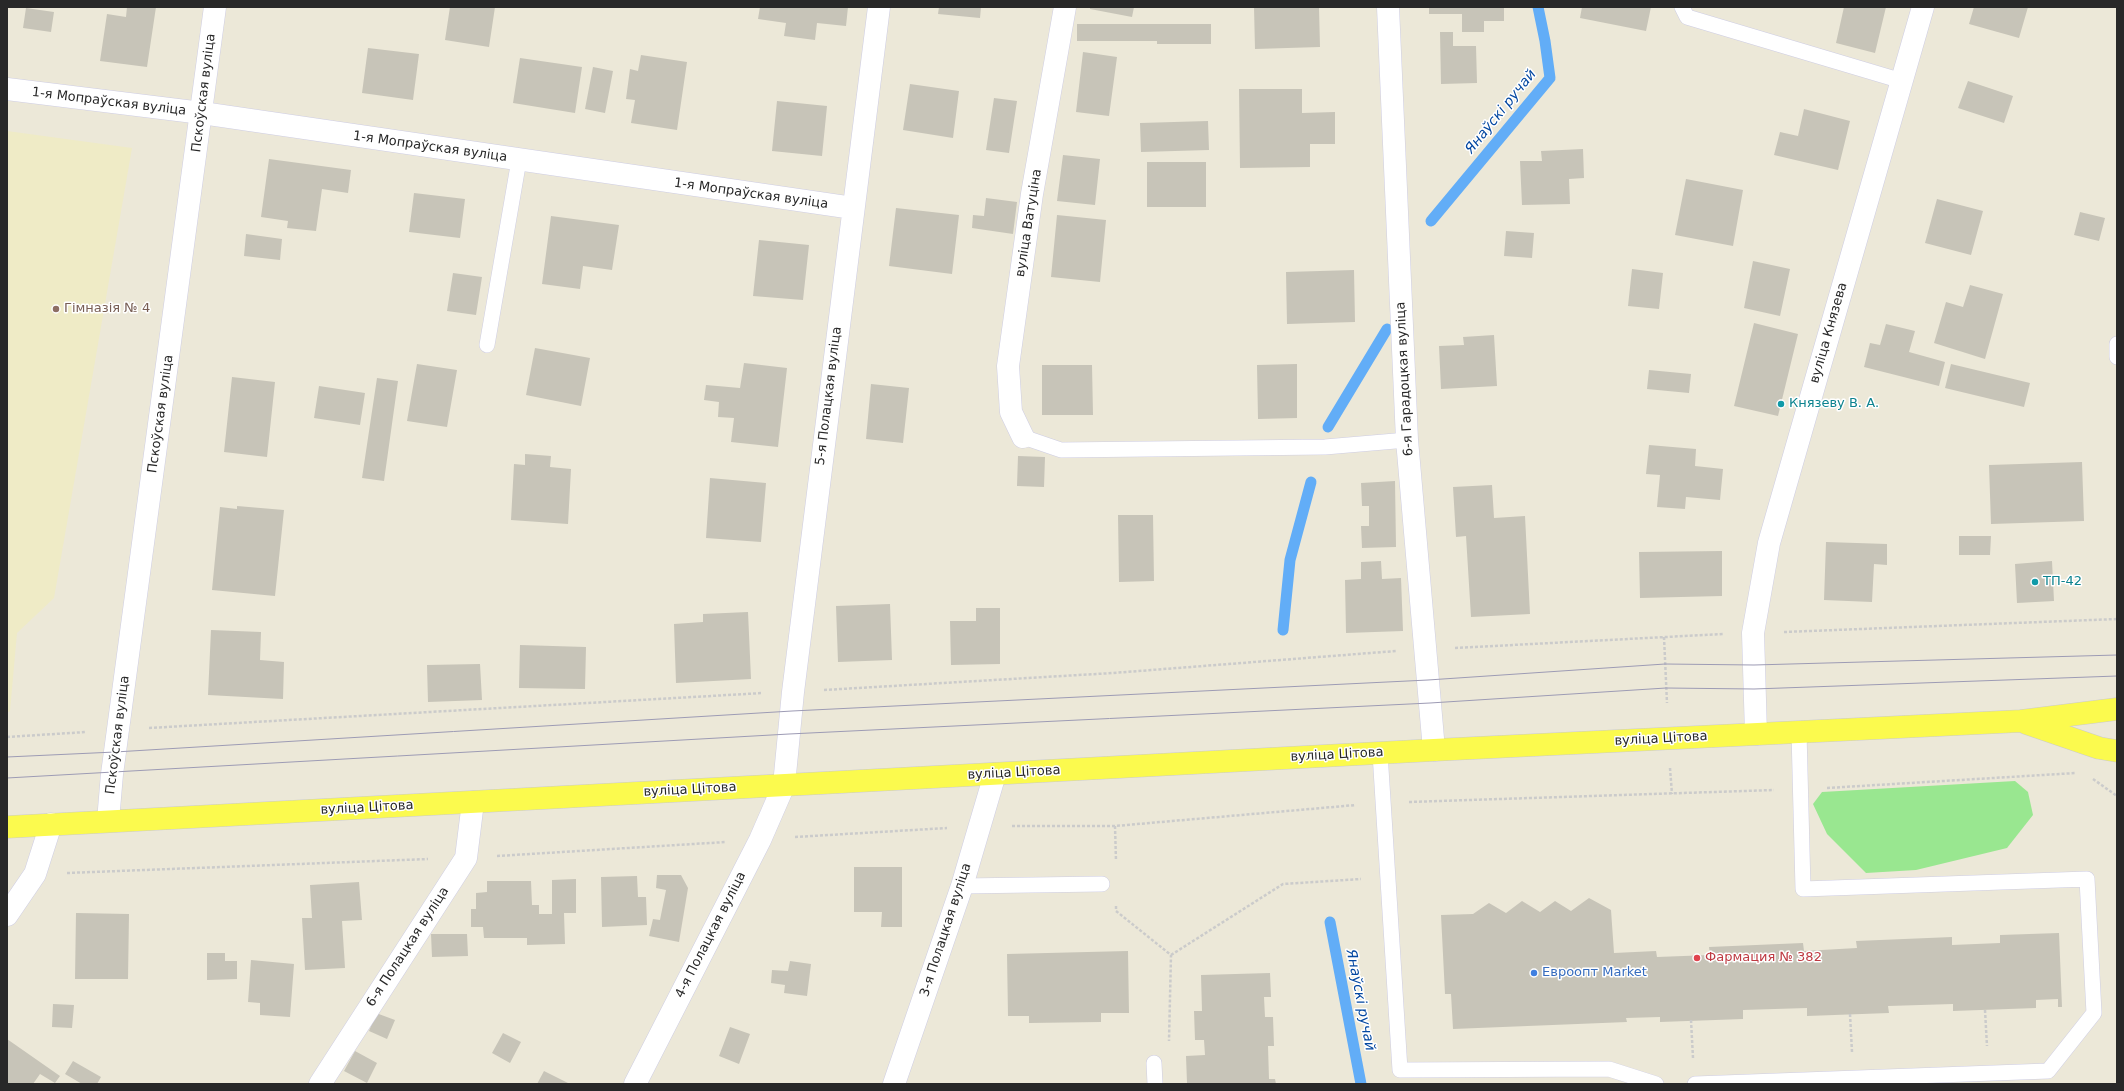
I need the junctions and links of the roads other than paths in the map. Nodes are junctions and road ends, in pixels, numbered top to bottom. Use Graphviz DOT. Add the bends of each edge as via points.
graph roads {
  1 [pos="215,7"];
  2 [pos="879,7"];
  3 [pos="1065,7"];
  4 [pos="1388,7"];
  5 [pos="1682,7"];
  6 [pos="1923,7"];
  7 [pos="1902,81"];
  8 [pos="7,89"];
  9 [pos="202,114"];
  10 [pos="519,160"];
  11 [pos="852,208"];
  12 [pos="2117,344"];
  13 [pos="487,345"];
  14 [pos="2117,357"];
  15 [pos="1023,437"];
  16 [pos="1407,440"];
  17 [pos="2117,709"];
  18 [pos="2021,721"];
  19 [pos="1799,732"];
  20 [pos="1756,734"];
  21 [pos="1434,750"];
  22 [pos="2117,751"];
  23 [pos="1380,753"];
  24 [pos="995,774"];
  25 [pos="784,785"];
  26 [pos="473,802"];
  27 [pos="108,821"];
  28 [pos="51,824"];
  29 [pos="7,827"];
  30 [pos="1102,884"];
  31 [pos="962,886"];
  32 [pos="7,916"];
  33 [pos="1154,1063"];
  34 [pos="320,1084"];
  35 [pos="635,1084"];
  36 [pos="894,1084"];
  37 [pos="1155,1084"];
  38 [pos="1656,1084"];
  39 [pos="1696,1084"];
  1 -- 9 [label="street, Пскоўская вуліца"];
  2 -- 11 [label="street, 5-я Полацкая вуліца"];
  3 -- 15 [label="street, вуліца Ватуціна" via="1032,194 1008,366 1011,412"];
  4 -- 16 [label="street, 6-я Гарадоцкая вуліца"];
  5 -- 7 [label="lane" via="1687,17"];
  6 -- 7 [label="street, вуліца Князева"];
  7 -- 20 [label="street, вуліца Князева" via="1769,543 1753,633"];
  8 -- 9 [label="street, 1-я Мопраўская вуліца"];
  9 -- 10 [label="street, 1-я Мопраўская вуліца"];
  9 -- 27 [label="street, Пскоўская вуліца" via="118,729"];
  10 -- 11 [label="street, 1-я Мопраўская вуліца"];
  10 -- 13 [label="lane"];
  11 -- 25 [label="street, 5-я Полацкая вуліца"];
  12 -- 14 [label="lane"];
  15 -- 16 [label="lane" via="1061,450 1325,447"];
  16 -- 21 [label="street, 6-я Гарадоцкая вуліца"];
  17 -- 18 [label="main road, вуліца Цітова"];
  18 -- 19 [label="main road, вуліца Цітова"];
  18 -- 22 [label="main road, вуліца Цітова" via="2099,748"];
  19 -- 20 [label="main road, вуліца Цітова"];
  19 -- 39 [label="lane" via="1803,889 2087,879 2094,1013 2048,1071"];
  20 -- 21 [label="main road, вуліца Цітова"];
  21 -- 23 [label="main road, вуліца Цітова"];
  23 -- 24 [label="main road, вуліца Цітова"];
  23 -- 38 [label="lane" via="1400,1070 1609,1069"];
  24 -- 25 [label="main road, вуліца Цітова"];
  24 -- 31 [label="street, 3-я Полацкая вуліца"];
  25 -- 26 [label="main road, вуліца Цітова"];
  25 -- 35 [label="street, 4-я Полацкая вуліца" via="760,840"];
  26 -- 27 [label="main road, вуліца Цітова"];
  26 -- 34 [label="street, 6-я Полацкая вуліца" via="466,858"];
  27 -- 28 [label="main road, вуліца Цітова"];
  28 -- 29 [label="main road, вуліца Цітова"];
  28 -- 32 [label="street" via="35,874"];
  30 -- 31 [label="lane"];
  31 -- 36 [label="street, 3-я Полацкая вуліца"];
  33 -- 37 [label="lane"];
}
